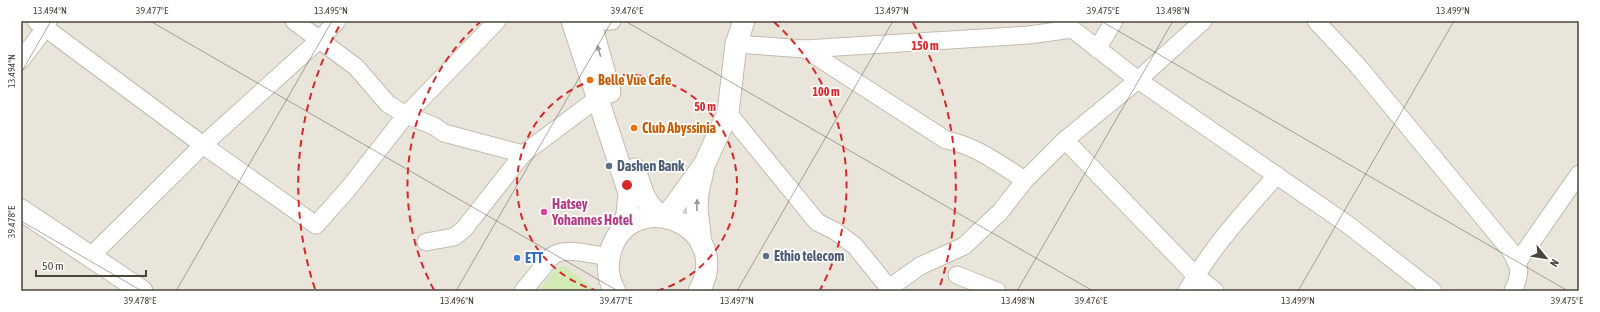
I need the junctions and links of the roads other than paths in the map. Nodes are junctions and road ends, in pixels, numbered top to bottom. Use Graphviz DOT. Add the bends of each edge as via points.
graph roads {
  1 [pos="294,21"];
  2 [pos="337,21"];
  3 [pos="497,21"];
  4 [pos="612,21"];
  5 [pos="744,21"];
  6 [pos="1114,21"];
  7 [pos="1203,21"];
  8 [pos="1316,21"];
  9 [pos="43,23"];
  10 [pos="1065,23"];
  11 [pos="584,24"];
  12 [pos="320,39"];
  13 [pos="736,44"];
  14 [pos="805,49"];
  15 [pos="1097,49"];
  16 [pos="21,60"];
  17 [pos="1138,80"];
  18 [pos="604,95"];
  19 [pos="728,113"];
  20 [pos="406,114"];
  21 [pos="1065,140"];
  22 [pos="203,145"];
  23 [pos="523,154"];
  24 [pos="704,164"];
  25 [pos="1579,174"];
  26 [pos="1277,175"];
  27 [pos="1025,180"];
  28 [pos="21,210"];
  29 [pos="663,217"];
  30 [pos="623,230"];
  31 [pos="426,242"];
  32 [pos="703,248"];
  33 [pos="91,256"];
  34 [pos="609,257"];
  35 [pos="1517,263"];
  36 [pos="957,275"];
  37 [pos="1196,276"];
  38 [pos="888,290"];
  39 [pos="142,291"];
  40 [pos="523,291"];
  41 [pos="615,291"];
  42 [pos="699,291"];
  43 [pos="714,291"];
  44 [pos="997,291"];
  45 [pos="1187,291"];
  46 [pos="1215,291"];
  47 [pos="1433,291"];
  48 [pos="1513,291"];
  1 -- 12 [label="street"];
  2 -- 12 [label="street"];
  3 -- 20 [label="street"];
  4 -- 11 [label="street"];
  5 -- 13 [label="street"];
  6 -- 15 [label="street"];
  7 -- 17 [label="street"];
  8 -- 35 [label="street" via="1404,121 1510,250"];
  9 -- 16 [label="street"];
  9 -- 22 [label="street"];
  10 -- 14 [label="street" via="1029,35"];
  10 -- 15 [label="street"];
  11 -- 18 [label="street"];
  12 -- 20 [label="street" via="356,67 388,104"];
  12 -- 22 [label="street"];
  13 -- 14 [label="street"];
  13 -- 19 [label="street"];
  14 -- 27 [label="street" via="946,140 962,143 986,154"];
  15 -- 17 [label="street"];
  17 -- 21 [label="street"];
  17 -- 26 [label="street"];
  18 -- 23 [label="street"];
  18 -- 29 [label="street" via="646,201 650,208"];
  18 -- 30 [label="street" via="629,193"];
  19 -- 24 [label="street"];
  19 -- 38 [label="street" via="817,222 835,231 855,246"];
  20 -- 22 [label="street" via="348,189 316,225"];
  20 -- 23 [label="street" via="444,133"];
  21 -- 27 [label="street"];
  21 -- 37 [label="street"];
  22 -- 33 [label="street"];
  23 -- 31 [label="street" via="464,229 454,237"];
  24 -- 29 [label="street"];
  32 -- 24 [label="street, one-way" via="697,209"];
  25 -- 35 [label="street"];
  26 -- 37 [label="street" via="1226,232"];
  26 -- 47 [label="street" via="1347,224"];
  27 -- 38 [label="street" via="1000,212 964,246 920,266"];
  28 -- 33 [label="street"];
  29 -- 30 [label="street" via="640,219"];
  29 -- 32 [label="street" via="689,227"];
  30 -- 34 [label="street"];
  32 -- 42 [label="street" via="706,274"];
  32 -- 43 [label="street"];
  33 -- 39 [label="street"];
  34 -- 40 [label="street" via="557,252"];
  34 -- 41 [label="street" via="610,278"];
  35 -- 48 [label="street" via="1519,277"];
  36 -- 44 [label="street"];
  37 -- 45 [label="street"];
  37 -- 46 [label="street"];
}
